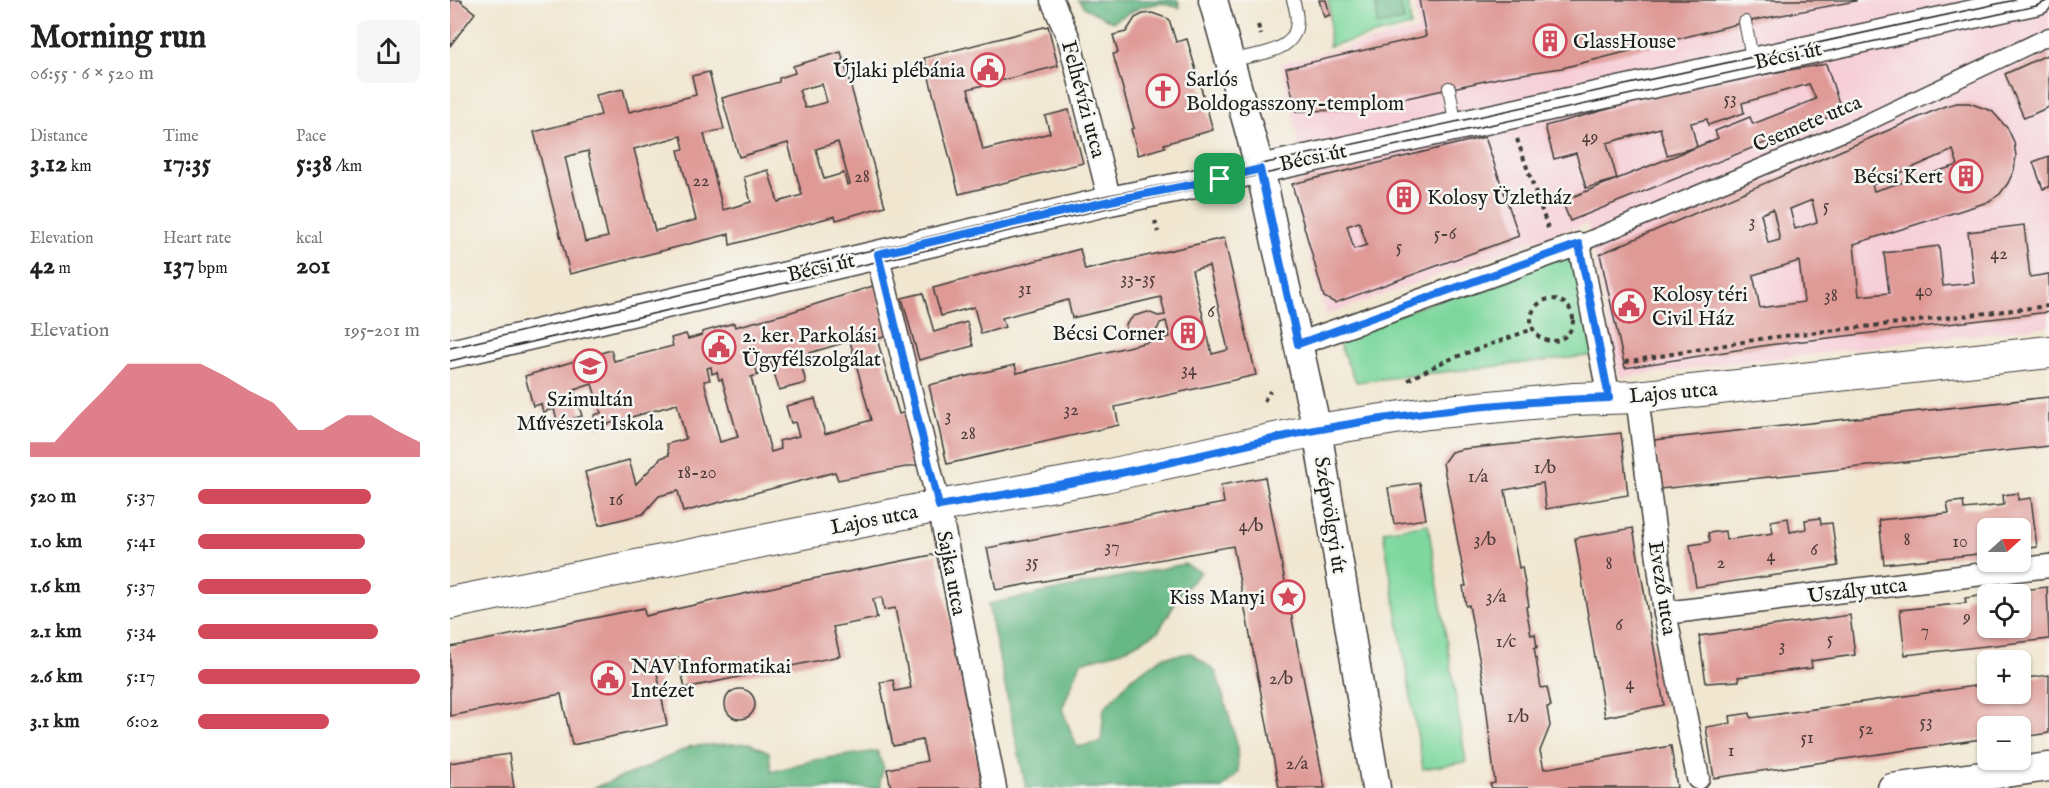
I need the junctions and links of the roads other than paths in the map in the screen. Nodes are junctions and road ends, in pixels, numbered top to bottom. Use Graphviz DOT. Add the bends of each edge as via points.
graph roads {
  1 [pos="1052,0"];
  2 [pos="1212,0"];
  3 [pos="1293,0"];
  4 [pos="2038,0"];
  5 [pos="1745,22"];
  6 [pos="2049,36"];
  7 [pos="1230,61"];
  8 [pos="1753,62"];
  9 [pos="1449,88"];
  10 [pos="1456,127"];
  11 [pos="1260,169"];
  12 [pos="1110,201"];
  13 [pos="1579,244"];
  14 [pos="878,254"];
  15 [pos="1298,344"];
  16 [pos="2049,352"];
  17 [pos="450,354"];
  18 [pos="1623,398"];
  19 [pos="1317,430"];
  20 [pos="939,506"];
  21 [pos="2049,566"];
  22 [pos="450,603"];
  23 [pos="1665,613"];
  24 [pos="2049,767"];
  25 [pos="1698,778"];
  26 [pos="995,788"];
  27 [pos="1376,788"];
  28 [pos="1892,788"];
  1 -- 12 [label="street, Felhévízi utca" via="1069,39"];
  2 -- 7 [label="street, Szépvölgyi út"];
  3 -- 7 [label="lane" via="1298,26 1293,38 1283,46"];
  4 -- 8 [label="street, Bécsi út"];
  5 -- 8 [label="lane"];
  6 -- 13 [label="street, Csemete utca" via="1864,124"];
  7 -- 11 [label="street, Szépvölgyi út"];
  8 -- 10 [label="street, Bécsi út"];
  9 -- 10 [label="lane"];
  10 -- 11 [label="street, Bécsi út"];
  11 -- 12 [label="street, Bécsi út"];
  11 -- 15 [label="street, Szépvölgyi út"];
  12 -- 14 [label="street, Bécsi út"];
  13 -- 15 [label="street"];
  13 -- 18 [label="street, Evező utca"];
  14 -- 17 [label="street, Bécsi út"];
  14 -- 20 [label="street, Sajka utca"];
  15 -- 19 [label="street, Szépvölgyi út"];
  16 -- 18 [label="main road, Lajos utca"];
  18 -- 19 [label="main road, Lajos utca" via="1428,412"];
  18 -- 23 [label="street, Evező utca"];
  19 -- 20 [label="main road, Lajos utca" via="1105,476"];
  19 -- 27 [label="street, Szépvölgyi út"];
  20 -- 22 [label="main road, Lajos utca"];
  20 -- 26 [label="street, Sajka utca"];
  21 -- 23 [label="street, Uszály utca"];
  23 -- 25 [label="street, Evező utca"];
  24 -- 28 [label="street"];
}
